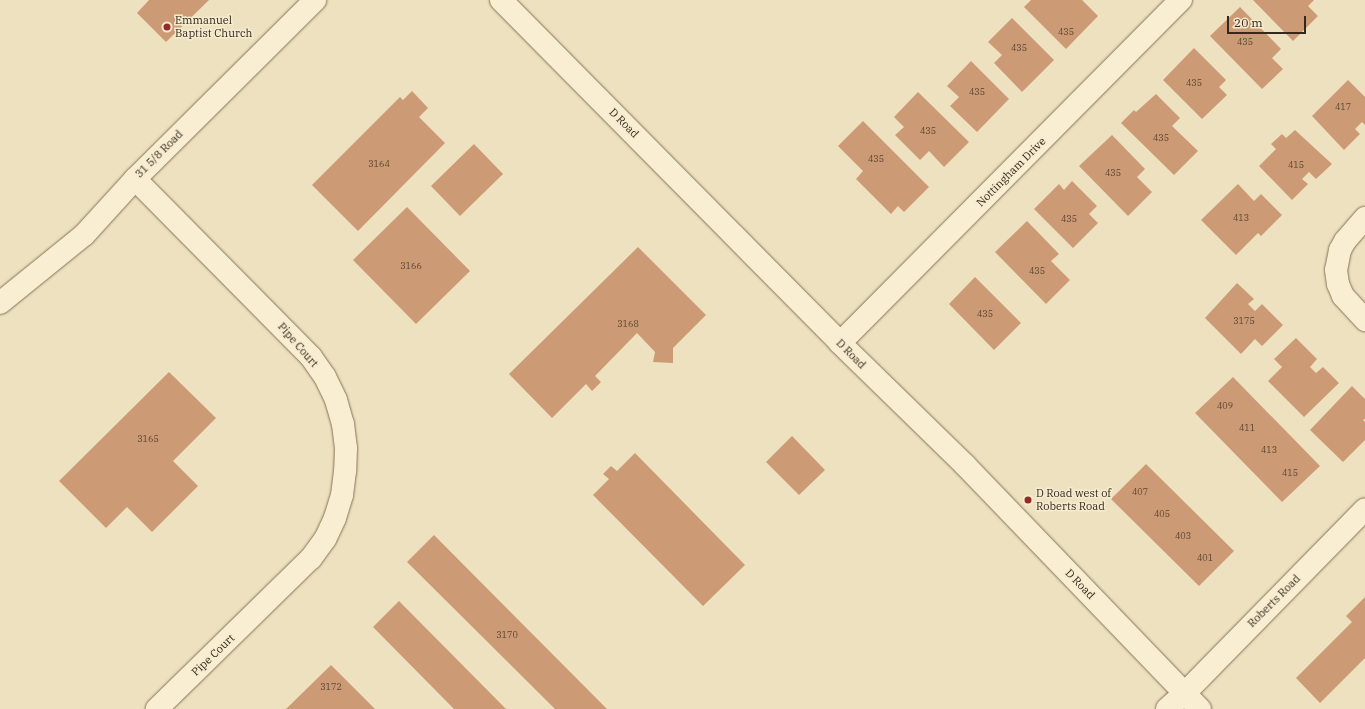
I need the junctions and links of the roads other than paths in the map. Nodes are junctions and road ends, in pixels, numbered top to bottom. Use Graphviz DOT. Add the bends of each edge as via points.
graph roads {
  1 [pos="315,0"];
  2 [pos="501,0"];
  3 [pos="1181,0"];
  4 [pos="134,179"];
  5 [pos="1365,218"];
  6 [pos="0,303"];
  7 [pos="1365,320"];
  8 [pos="840,343"];
  9 [pos="1365,509"];
  10 [pos="1185,693"];
  11 [pos="157,709"];
  12 [pos="1167,709"];
  13 [pos="1200,709"];
  1 -- 4 [label="street, 31 5/8 Road"];
  2 -- 8 [label="street, D Road"];
  3 -- 8 [label="street, Nottingham Drive"];
  4 -- 6 [label="street, 31 5/8 Road" via="84,235"];
  4 -- 11 [label="street, Pipe Court" via="311,357 336,400 346,448 344,479 335,518 325,539 311,558"];
  5 -- 7 [label="street" via="1345,241 1338,255 1336,270 1343,296"];
  8 -- 10 [label="street, D Road" via="965,464"];
  9 -- 10 [label="street, Roberts Road"];
  10 -- 12 [label="street, Roberts Road"];
  10 -- 13 [label="street, D Road"];
}
